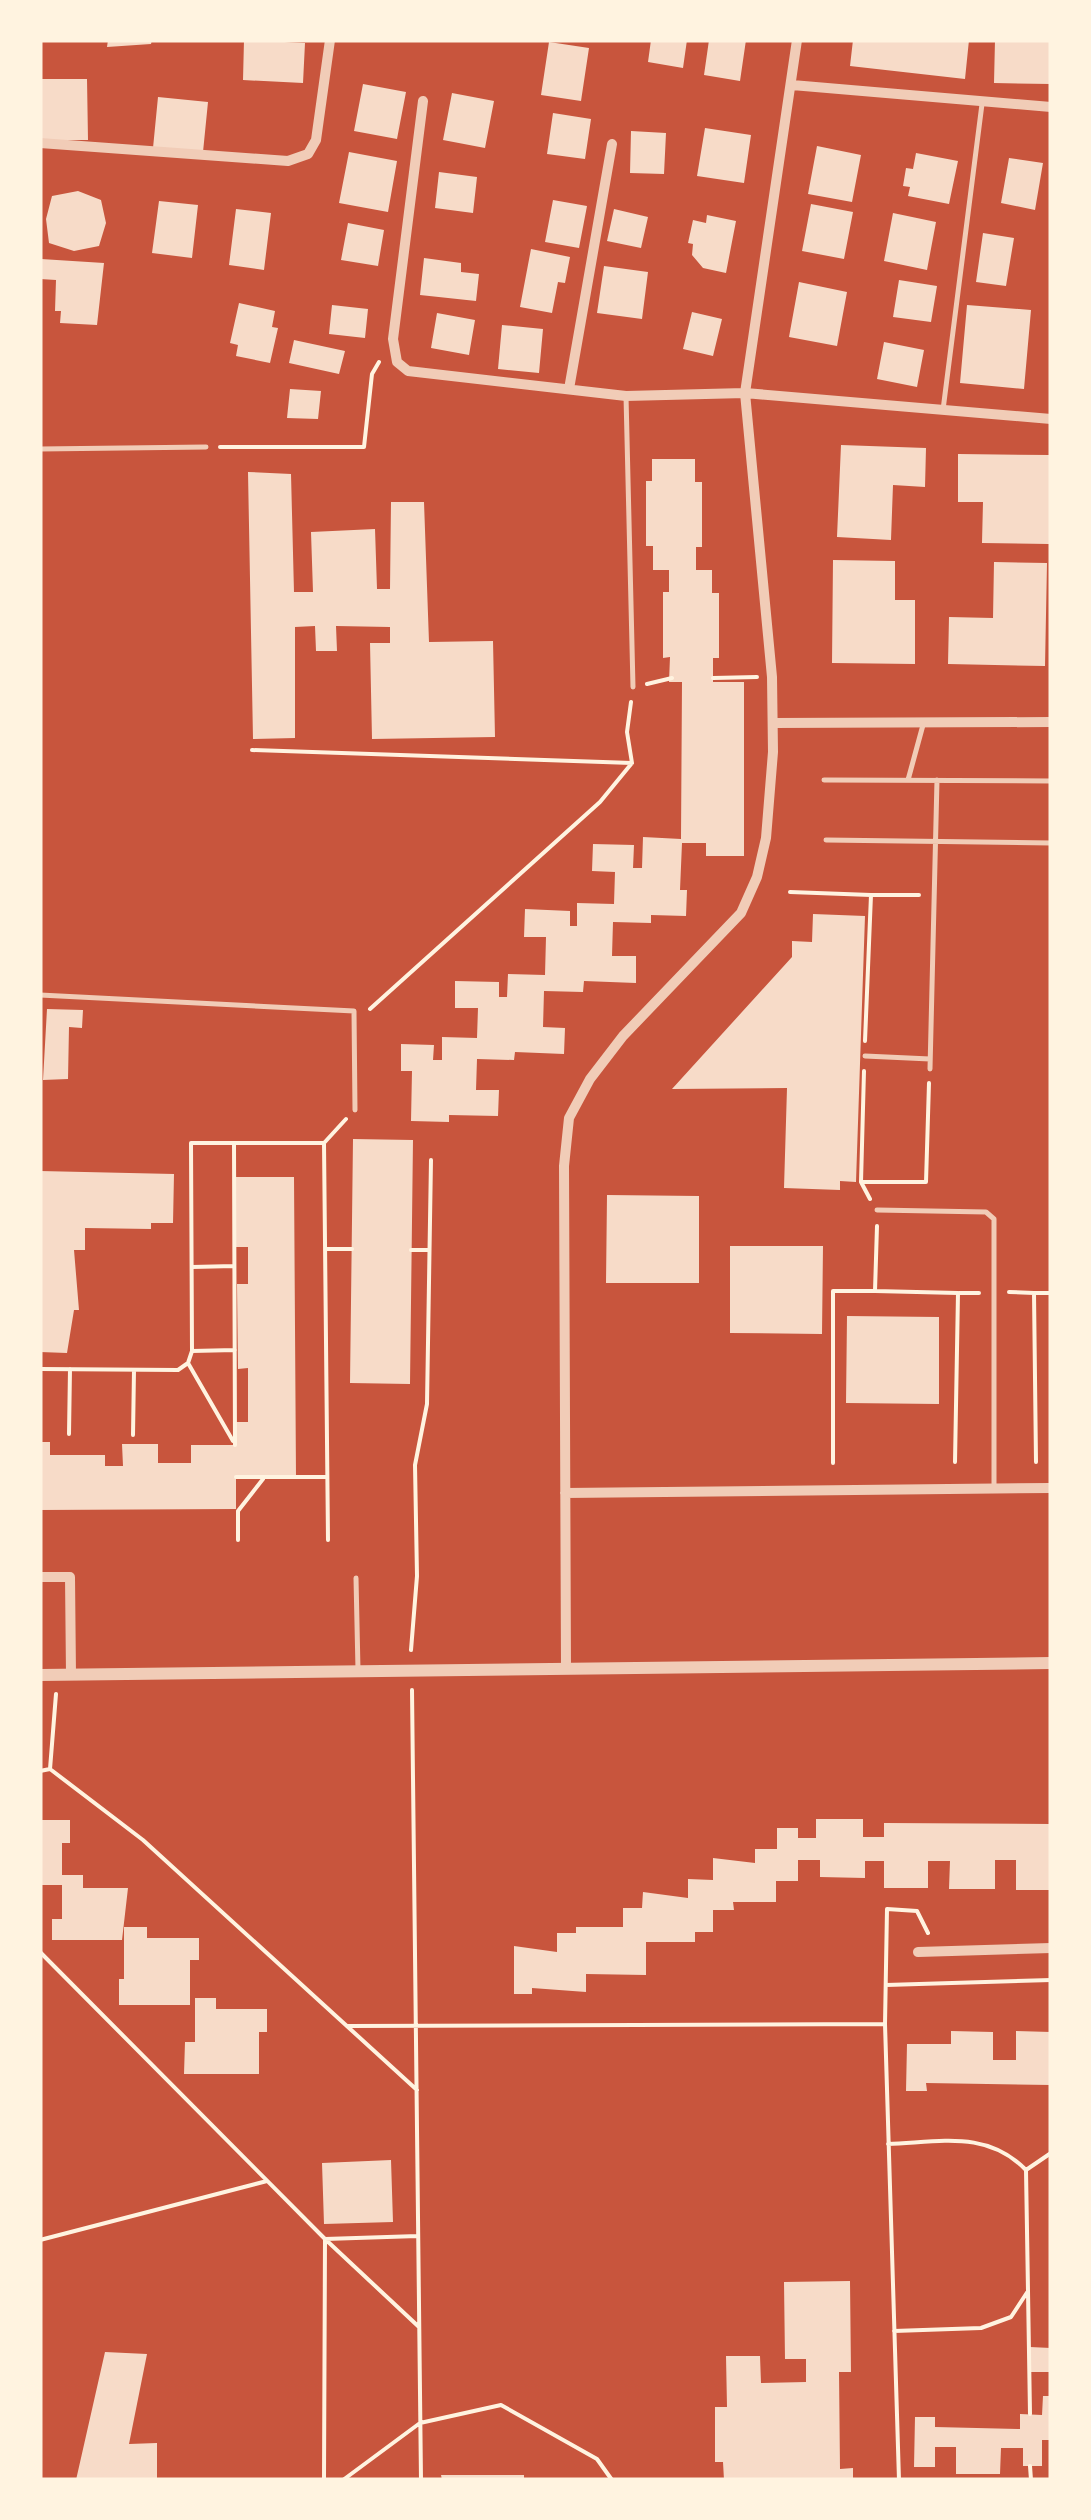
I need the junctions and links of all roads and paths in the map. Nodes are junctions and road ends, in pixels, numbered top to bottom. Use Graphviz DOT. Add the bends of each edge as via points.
graph roads {
  1 [pos="330,40"];
  2 [pos="797,40"];
  3 [pos="792,84"];
  4 [pos="423,101"];
  5 [pos="982,101"];
  6 [pos="1051,107"];
  7 [pos="40,143"];
  8 [pos="612,144"];
  9 [pos="393,340"];
  10 [pos="570,389"];
  11 [pos="745,393"];
  12 [pos="626,396"];
  13 [pos="943,410"];
  14 [pos="1051,419"];
  15 [pos="206,447"];
  16 [pos="40,449"];
  17 [pos="772,676"];
  18 [pos="672,678"];
  19 [pos="713,678"];
  20 [pos="633,688"];
  21 [pos="924,722"];
  22 [pos="1051,722"];
  23 [pos="774,723"];
  24 [pos="252,750"];
  25 [pos="632,764"];
  26 [pos="824,780"];
  27 [pos="908,780"];
  28 [pos="937,780"];
  29 [pos="1051,781"];
  30 [pos="826,840"];
  31 [pos="935,842"];
  32 [pos="1051,843"];
  33 [pos="790,892"];
  34 [pos="870,895"];
  35 [pos="934,896"];
  36 [pos="40,995"];
  37 [pos="354,1011"];
  38 [pos="865,1056"];
  39 [pos="930,1059"];
  40 [pos="930,1069"];
  41 [pos="354,1110"];
  42 [pos="234,1143"];
  43 [pos="324,1143"];
  44 [pos="431,1160"];
  45 [pos="877,1210"];
  46 [pos="325,1249"];
  47 [pos="352,1250"];
  48 [pos="411,1250"];
  49 [pos="429,1250"];
  50 [pos="234,1266"];
  51 [pos="192,1267"];
  52 [pos="875,1291"];
  53 [pos="1051,1293"];
  54 [pos="235,1350"];
  55 [pos="192,1351"];
  56 [pos="188,1363"];
  57 [pos="40,1369"];
  58 [pos="70,1370"];
  59 [pos="134,1370"];
  60 [pos="69,1434"];
  61 [pos="133,1435"];
  62 [pos="955,1462"];
  63 [pos="1036,1462"];
  64 [pos="833,1463"];
  65 [pos="236,1477"];
  66 [pos="265,1477"];
  67 [pos="327,1477"];
  68 [pos="1051,1488"];
  69 [pos="994,1489"];
  70 [pos="565,1493"];
  71 [pos="238,1540"];
  72 [pos="328,1540"];
  73 [pos="40,1578"];
  74 [pos="356,1578"];
  75 [pos="1051,1663"];
  76 [pos="566,1669"];
  77 [pos="410,1670"];
  78 [pos="358,1671"];
  79 [pos="40,1675"];
  80 [pos="64,1675"];
  81 [pos="50,1770"];
  82 [pos="40,1771"];
  83 [pos="1051,1948"];
  84 [pos="40,1952"];
  85 [pos="918,1952"];
  86 [pos="936,1952"];
  87 [pos="1051,1980"];
  88 [pos="886,1985"];
  89 [pos="417,2024"];
  90 [pos="884,2024"];
  91 [pos="348,2026"];
  92 [pos="417,2090"];
  93 [pos="888,2144"];
  94 [pos="1051,2153"];
  95 [pos="1026,2170"];
  96 [pos="267,2181"];
  97 [pos="418,2236"];
  98 [pos="324,2239"];
  99 [pos="40,2240"];
  100 [pos="1028,2291"];
  101 [pos="419,2327"];
  102 [pos="894,2331"];
  103 [pos="1030,2414"];
  104 [pos="420,2423"];
  105 [pos="1030,2466"];
  106 [pos="324,2480"];
  107 [pos="343,2480"];
  108 [pos="421,2480"];
  109 [pos="612,2480"];
  110 [pos="899,2480"];
  111 [pos="1031,2480"];
  1 -- 7 [label="street" via="316,140 308,154 288,161"];
  2 -- 3 [label="street"];
  3 -- 5 [label="street"];
  3 -- 11 [label="street"];
  4 -- 9 [label="street"];
  5 -- 6 [label="street"];
  5 -- 13 [label="lane"];
  8 -- 10 [label="street"];
  9 -- 10 [label="street" via="397,362 426,377"];
  9 -- 15 [label="path" via="372,374 364,447"];
  10 -- 12 [label="street"];
  11 -- 12 [label="street"];
  11 -- 13 [label="street"];
  11 -- 17 [label="street"];
  12 -- 20 [label="lane"];
  13 -- 14 [label="street"];
  15 -- 16 [label="lane"];
  17 -- 19 [label="path"];
  17 -- 23 [label="street"];
  18 -- 20 [label="path"];
  20 -- 25 [label="path" via="627,732"];
  21 -- 22 [label="street"];
  21 -- 23 [label="street"];
  21 -- 27 [label="lane"];
  23 -- 70 [label="street" via="766,838 741,913 623,1036 569,1118"];
  24 -- 25 [label="path"];
  25 -- 37 [label="path" via="600,802 376,1008"];
  26 -- 27 [label="lane"];
  27 -- 28 [label="lane"];
  28 -- 29 [label="lane"];
  28 -- 31 [label="lane"];
  30 -- 31 [label="lane"];
  31 -- 32 [label="lane"];
  31 -- 35 [label="lane"];
  33 -- 34 [label="path"];
  34 -- 35 [label="path"];
  34 -- 38 [label="path"];
  35 -- 39 [label="lane"];
  36 -- 37 [label="lane"];
  37 -- 41 [label="lane"];
  38 -- 39 [label="lane"];
  38 -- 40 [label="path" via="861,1182 926,1182"];
  39 -- 40 [label="lane"];
  41 -- 43 [label="path"];
  42 -- 43 [label="path"];
  42 -- 50 [label="path"];
  42 -- 51 [label="path" via="191,1142"];
  43 -- 46 [label="path"];
  44 -- 49 [label="path"];
  45 -- 52 [label="path"];
  45 -- 69 [label="lane" via="986,1212 994,1219"];
  46 -- 47 [label="path"];
  46 -- 67 [label="path"];
  48 -- 49 [label="path"];
  49 -- 77 [label="path"];
  50 -- 51 [label="path"];
  50 -- 54 [label="path"];
  51 -- 55 [label="path"];
  52 -- 62 [label="path" via="958,1293"];
  52 -- 64 [label="path" via="832,1291"];
  53 -- 63 [label="path" via="1034,1293"];
  54 -- 55 [label="path"];
  54 -- 56 [label="path" via="235,1444"];
  55 -- 56 [label="path"];
  56 -- 59 [label="path" via="178,1370"];
  57 -- 58 [label="path"];
  58 -- 59 [label="path"];
  58 -- 60 [label="path"];
  59 -- 61 [label="path"];
  65 -- 66 [label="path"];
  66 -- 67 [label="path"];
  66 -- 71 [label="path" via="238,1510"];
  67 -- 72 [label="path"];
  68 -- 69 [label="street"];
  69 -- 70 [label="street"];
  70 -- 76 [label="street"];
  73 -- 80 [label="street" via="70,1577"];
  74 -- 78 [label="lane"];
  75 -- 76 [label="street"];
  76 -- 77 [label="street"];
  77 -- 78 [label="street"];
  77 -- 89 [label="path"];
  78 -- 80 [label="street"];
  79 -- 80 [label="street"];
  80 -- 81 [label="path"];
  81 -- 82 [label="path"];
  81 -- 91 [label="path" via="142,1840"];
  83 -- 86 [label="street"];
  84 -- 96 [label="path"];
  85 -- 86 [label="street"];
  86 -- 88 [label="path" via="917,1911 887,1909"];
  87 -- 88 [label="path"];
  88 -- 90 [label="path"];
  89 -- 90 [label="path"];
  89 -- 91 [label="path"];
  89 -- 92 [label="path"];
  90 -- 93 [label="path"];
  91 -- 92 [label="path"];
  92 -- 97 [label="path"];
  93 -- 95 [label="path" via="976,2141 1006,2149"];
  93 -- 102 [label="path"];
  94 -- 95 [label="path"];
  95 -- 100 [label="path"];
  96 -- 98 [label="path"];
  96 -- 99 [label="path"];
  97 -- 98 [label="path"];
  97 -- 101 [label="path"];
  98 -- 101 [label="path"];
  98 -- 106 [label="path"];
  100 -- 102 [label="path" via="1011,2316 981,2328"];
  100 -- 103 [label="path"];
  101 -- 104 [label="path"];
  102 -- 110 [label="path"];
  104 -- 107 [label="path"];
  104 -- 108 [label="path"];
  104 -- 109 [label="path" via="500,2405 597,2459"];
  105 -- 111 [label="path"];
}
